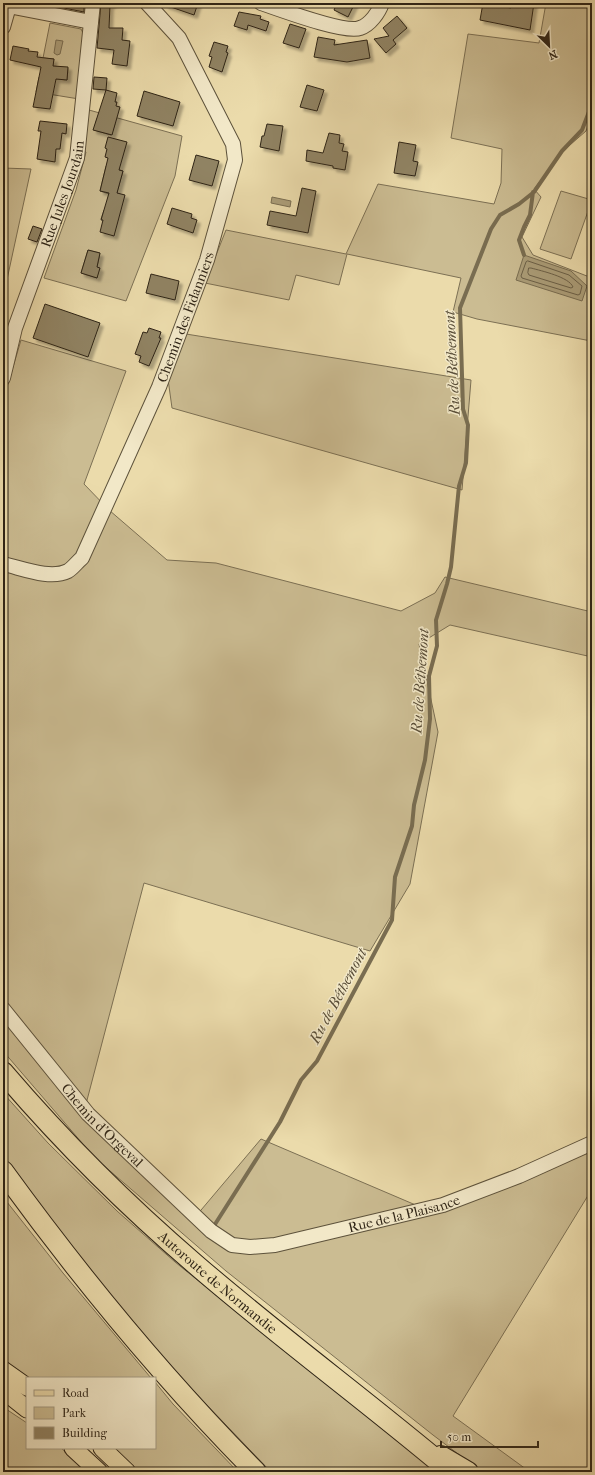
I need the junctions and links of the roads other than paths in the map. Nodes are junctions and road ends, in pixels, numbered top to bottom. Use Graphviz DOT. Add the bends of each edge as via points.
graph roads {
  1 [pos="93,3"];
  2 [pos="147,3"];
  3 [pos="261,3"];
  4 [pos="382,3"];
  5 [pos="6,6"];
  6 [pos="92,22"];
  7 [pos="3,27"];
  8 [pos="3,378"];
  9 [pos="3,564"];
  10 [pos="3,1009"];
  11 [pos="3,1072"];
  12 [pos="592,1143"];
  13 [pos="3,1171"];
  14 [pos="211,1231"];
  15 [pos="3,1370"];
  16 [pos="26,1386"];
  17 [pos="3,1390"];
  18 [pos="26,1408"];
  19 [pos="408,1436"];
  20 [pos="74,1449"];
  21 [pos="103,1449"];
  22 [pos="99,1472"];
  23 [pos="127,1472"];
  24 [pos="256,1472"];
  25 [pos="451,1472"];
  26 [pos="468,1472"];
  1 -- 6 [label="street, Rue Jules Jourdain"];
  2 -- 9 [label="street, Chemin des Fidanniers" via="179,38 233,144 235,160 207,260 162,380 82,558 69,570 49,575"];
  3 -- 4 [label="street" via="321,23 360,29 372,20"];
  5 -- 6 [label="street"];
  5 -- 7 [label="street"];
  6 -- 8 [label="street, Rue Jules Jourdain" via="77,158 15,328"];
  10 -- 14 [label="street, Chemin d'Orgeval" via="88,1114"];
  11 -- 19 [label="highway, Autoroute de Normandie" via="101,1178 194,1264"];
  12 -- 14 [label="street, Rue de la Plaisance" via="519,1176 444,1205 275,1245 232,1245"];
  13 -- 24 [label="highway" via="50,1236 109,1309"];
  15 -- 16 [label="main road"];
  17 -- 18 [label="main road"];
  19 -- 25 [label="highway, Autoroute de Normandie"];
  19 -- 26 [label="highway"];
  20 -- 22 [label="main road"];
  21 -- 23 [label="main road"];
}
